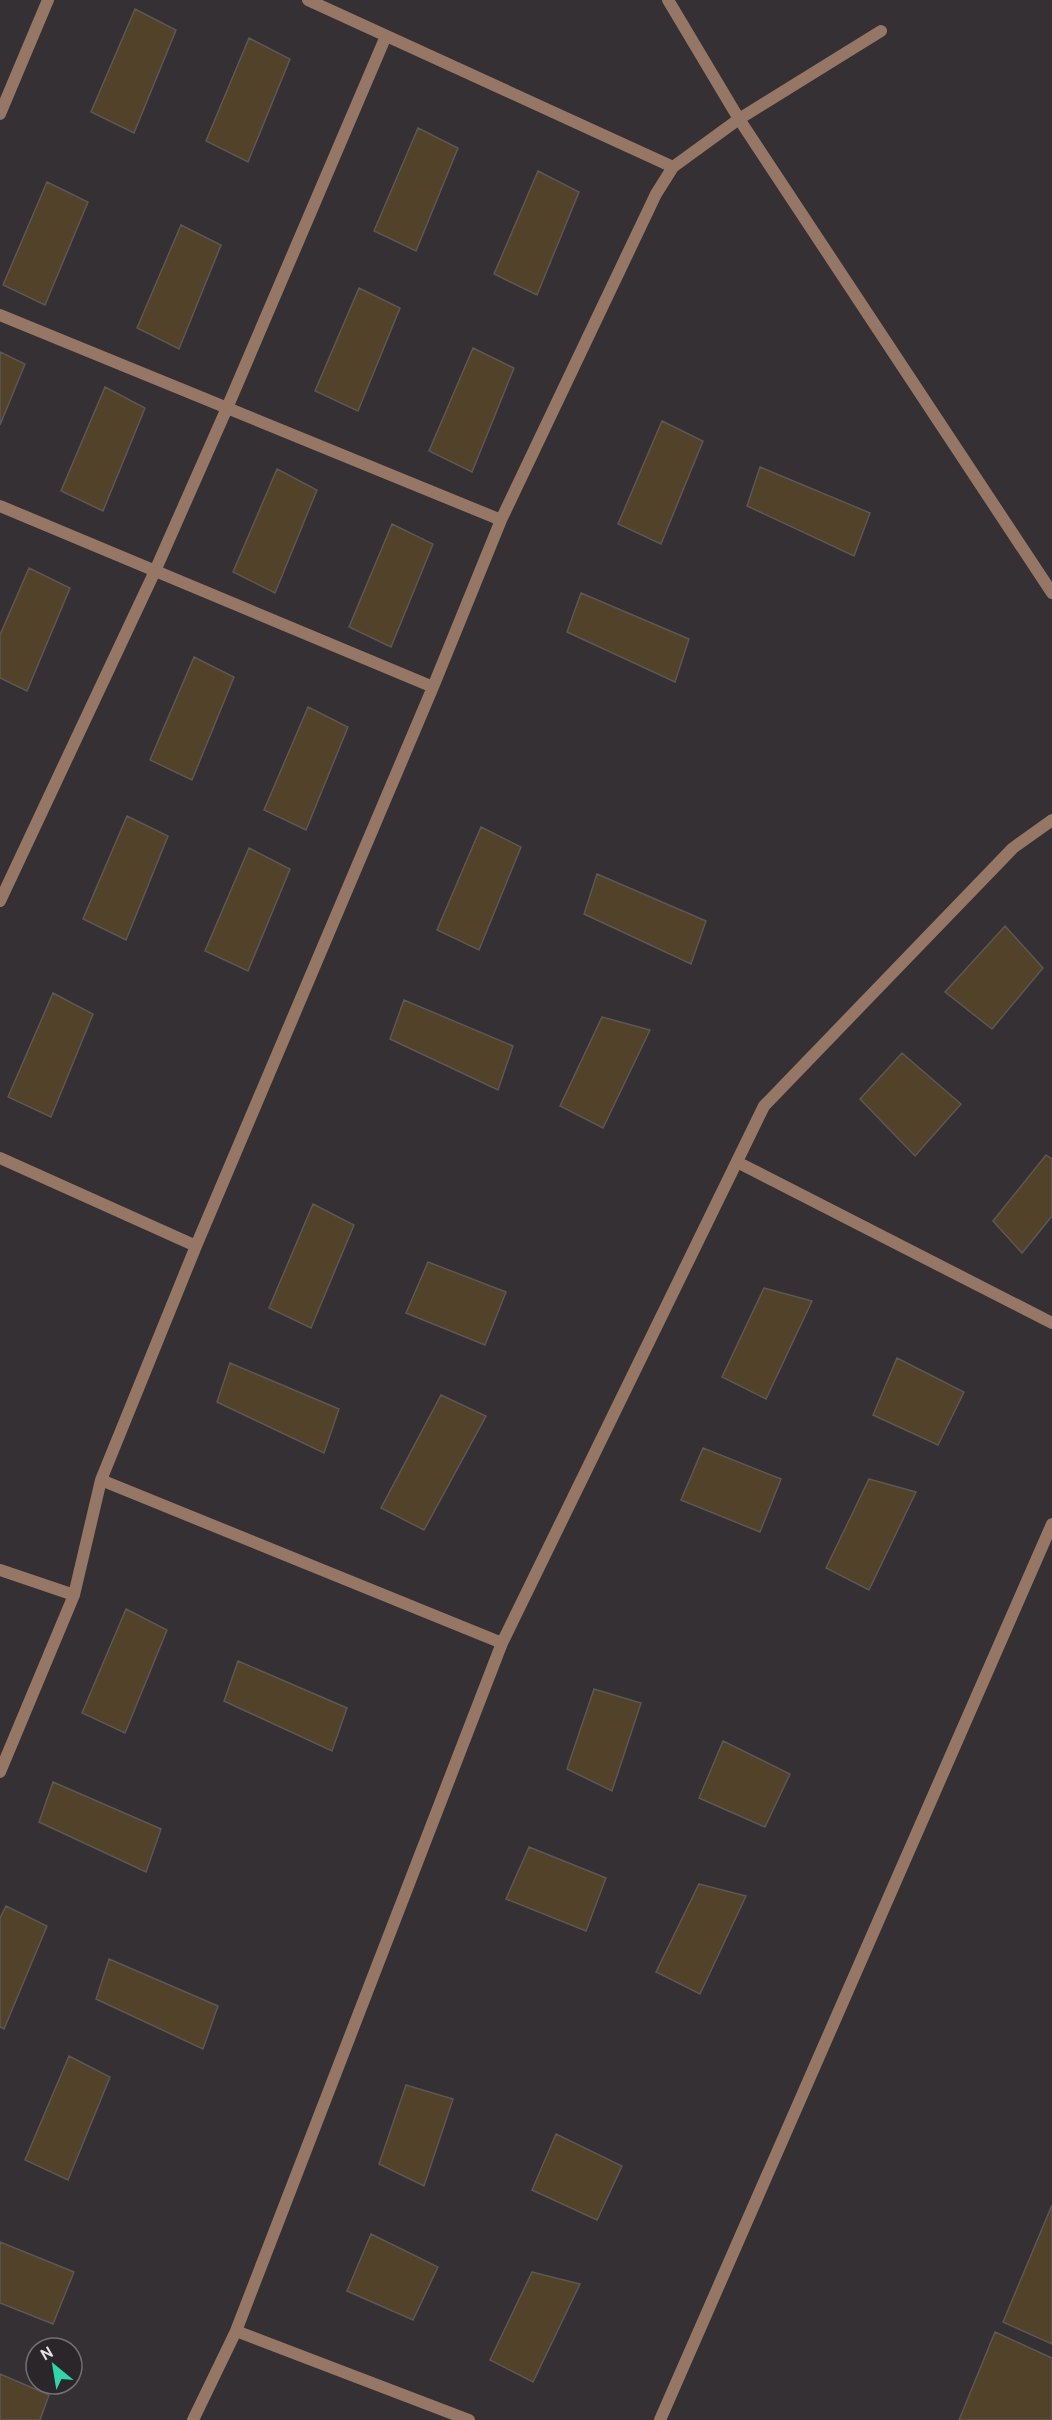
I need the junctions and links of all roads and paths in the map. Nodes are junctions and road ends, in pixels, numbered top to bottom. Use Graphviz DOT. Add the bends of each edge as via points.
graph roads {
  1 [pos="48,0"];
  2 [pos="308,0"];
  3 [pos="668,0"];
  4 [pos="881,32"];
  5 [pos="386,36"];
  6 [pos="0,114"];
  7 [pos="739,119"];
  8 [pos="673,167"];
  9 [pos="0,315"];
  10 [pos="227,408"];
  11 [pos="0,506"];
  12 [pos="501,520"];
  13 [pos="155,571"];
  14 [pos="1052,593"];
  15 [pos="433,687"];
  16 [pos="1052,820"];
  17 [pos="0,901"];
  18 [pos="0,1158"];
  19 [pos="737,1162"];
  20 [pos="196,1246"];
  21 [pos="1052,1323"];
  22 [pos="100,1480"];
  23 [pos="1052,1524"];
  24 [pos="0,1570"];
  25 [pos="74,1595"];
  26 [pos="502,1643"];
  27 [pos="0,1772"];
  28 [pos="236,2331"];
  29 [pos="193,2420"];
  30 [pos="469,2420"];
  31 [pos="660,2420"];
  1 -- 6 [label="street"];
  2 -- 5 [label="street"];
  3 -- 7 [label="street"];
  4 -- 7 [label="street"];
  5 -- 8 [label="street"];
  5 -- 10 [label="street"];
  7 -- 8 [label="street"];
  7 -- 14 [label="street"];
  8 -- 12 [label="street" via="648,210"];
  9 -- 10 [label="street"];
  10 -- 12 [label="street"];
  10 -- 13 [label="street"];
  11 -- 13 [label="street"];
  12 -- 15 [label="street"];
  13 -- 15 [label="street"];
  13 -- 17 [label="street"];
  15 -- 20 [label="street"];
  16 -- 19 [label="street" via="1013,848 764,1106"];
  18 -- 20 [label="street"];
  19 -- 21 [label="street"];
  19 -- 26 [label="street"];
  20 -- 22 [label="street"];
  22 -- 25 [label="street"];
  22 -- 26 [label="street"];
  23 -- 31 [label="street"];
  24 -- 25 [label="street"];
  25 -- 27 [label="street"];
  26 -- 28 [label="street"];
  28 -- 29 [label="street"];
  28 -- 30 [label="street"];
}
